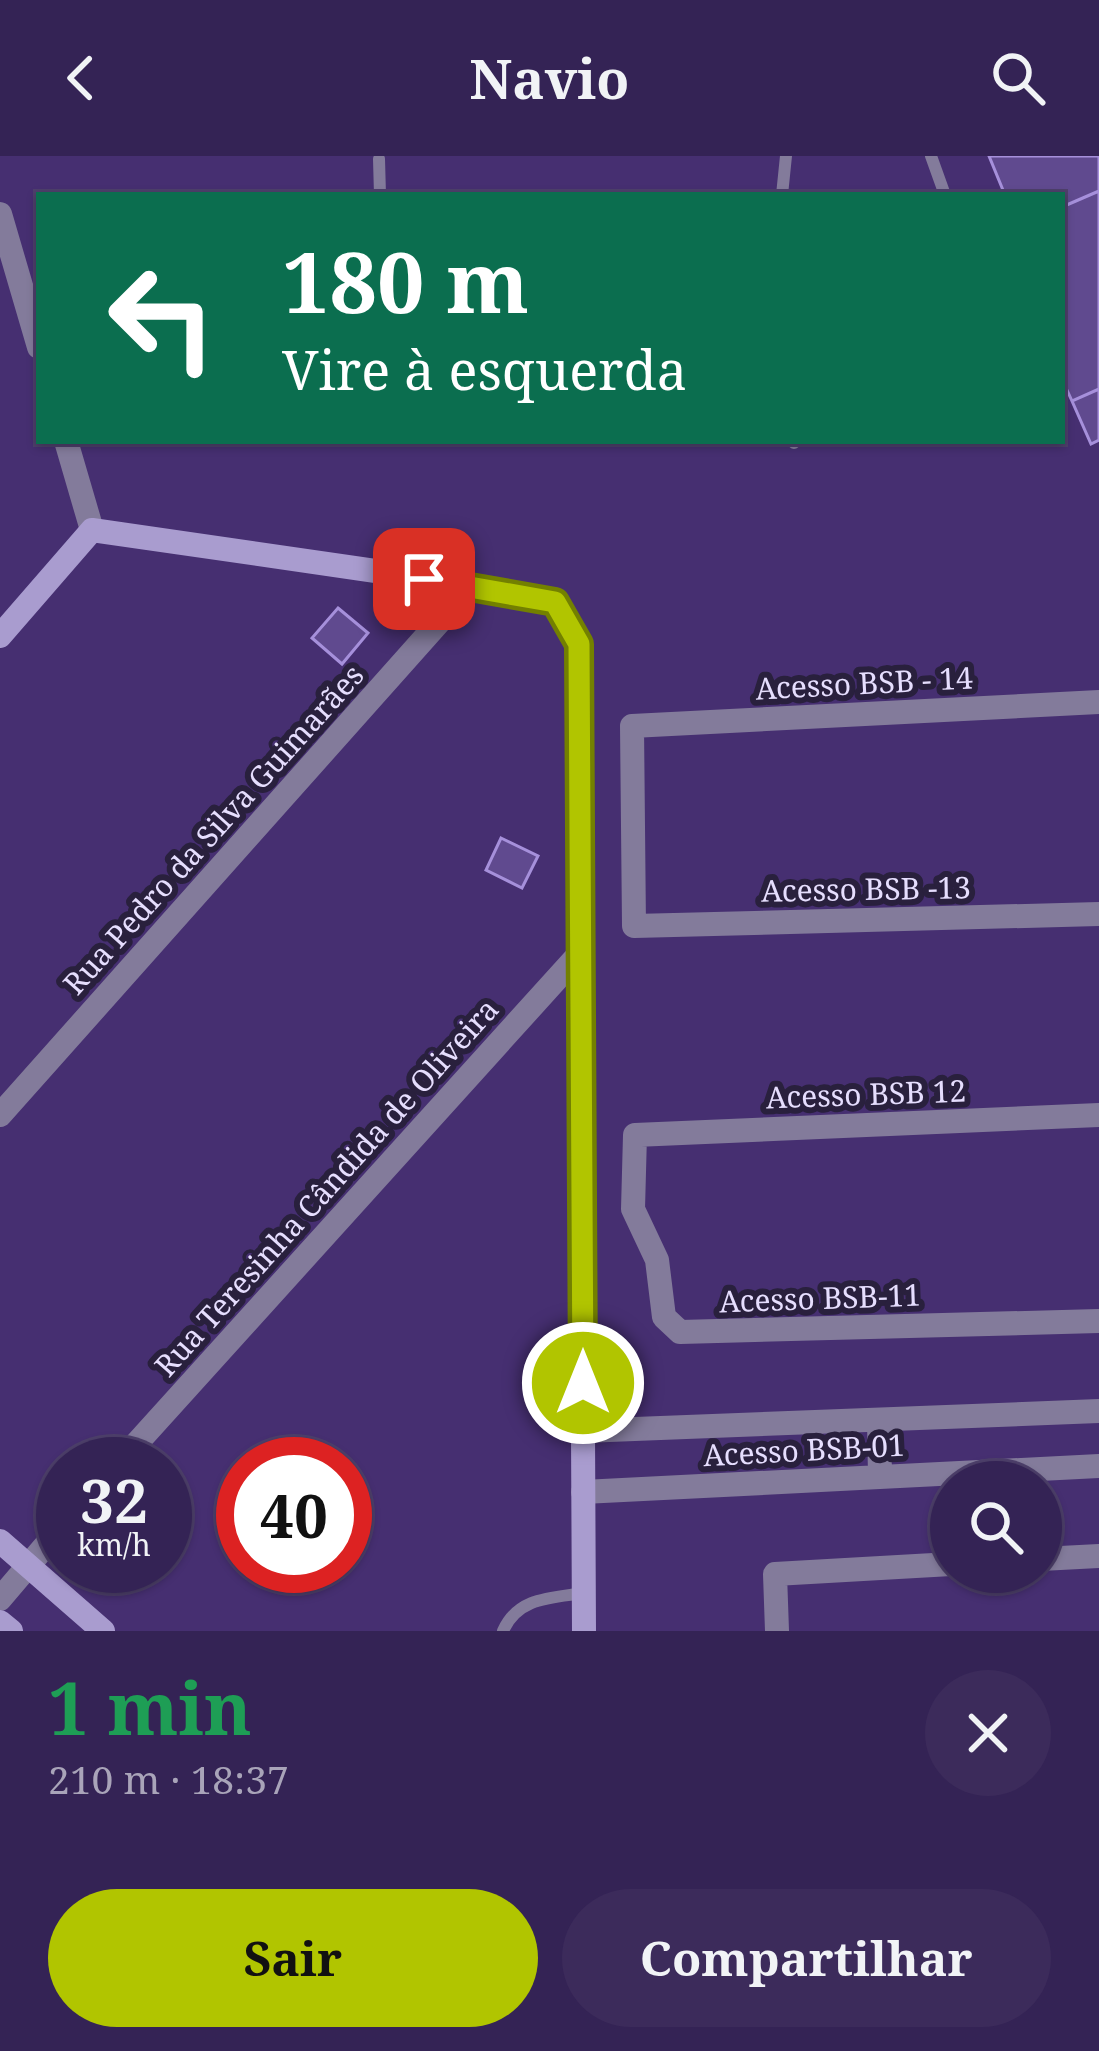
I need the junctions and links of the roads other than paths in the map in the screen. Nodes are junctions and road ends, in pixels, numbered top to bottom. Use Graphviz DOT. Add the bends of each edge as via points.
graph roads {
  1 [pos="786,156"];
  2 [pos="931,156"];
  3 [pos="380,159"];
  4 [pos="380,192"];
  5 [pos="782,192"];
  6 [pos="944,192"];
  7 [pos="0,214"];
  8 [pos="36,337"];
  9 [pos="67,444"];
  10 [pos="92,530"];
  11 [pos="472,585"];
  12 [pos="0,636"];
  13 [pos="1099,702"];
  14 [pos="1099,914"];
  15 [pos="634,926"];
  16 [pos="580,952"];
  17 [pos="0,1115"];
  18 [pos="1099,1115"];
  19 [pos="635,1135"];
  20 [pos="1099,1321"];
  21 [pos="1099,1411"];
  22 [pos="878,1420"];
  23 [pos="583,1431"];
  24 [pos="142,1437"];
  25 [pos="1099,1466"];
  26 [pos="880,1477"];
  27 [pos="584,1492"];
  28 [pos="0,1541"];
  29 [pos="36,1555"];
  30 [pos="1099,1556"];
  31 [pos="1062,1558"];
  32 [pos="27,1565"];
  33 [pos="930,1565"];
  34 [pos="584,1593"];
  35 [pos="0,1599"];
  36 [pos="0,1622"];
  37 [pos="10,1631"];
  38 [pos="104,1631"];
  39 [pos="503,1631"];
  40 [pos="584,1631"];
  41 [pos="777,1631"];
  1 -- 5 [label="lane"];
  2 -- 6 [label="lane"];
  3 -- 4 [label="lane"];
  7 -- 8 [label="street"];
  9 -- 10 [label="street"];
  10 -- 11 [label="street"];
  10 -- 12 [label="street"];
  11 -- 16 [label="street" via="555,602 579,644"];
  11 -- 17 [label="street, Rua Pedro da Silva Guimarães"];
  13 -- 15 [label="street, Acesso BSB - 14" via="632,726"];
  14 -- 15 [label="street, Acesso BSB -13"];
  16 -- 23 [label="street"];
  16 -- 24 [label="street, Rua Teresinha Cândida de Oliveira"];
  18 -- 19 [label="street, Acesso BSB 12"];
  19 -- 20 [label="street, Acesso BSB-11" via="633,1209 657,1260 664,1318 680,1332"];
  21 -- 22 [label="street, Acesso BSB-01"];
  22 -- 23 [label="street, Acesso BSB-01"];
  22 -- 26 [label="street"];
  23 -- 27 [label="street"];
  25 -- 26 [label="street, Acesso BSB-01"];
  26 -- 27 [label="street, Acesso BSB-01"];
  27 -- 34 [label="street"];
  28 -- 32 [label="street"];
  29 -- 32 [label="street"];
  30 -- 31 [label="street"];
  32 -- 35 [label="street"];
  32 -- 38 [label="street"];
  33 -- 41 [label="street" via="775,1574"];
  34 -- 39 [label="lane" via="528,1602"];
  34 -- 40 [label="street"];
  36 -- 37 [label="street"];
}
